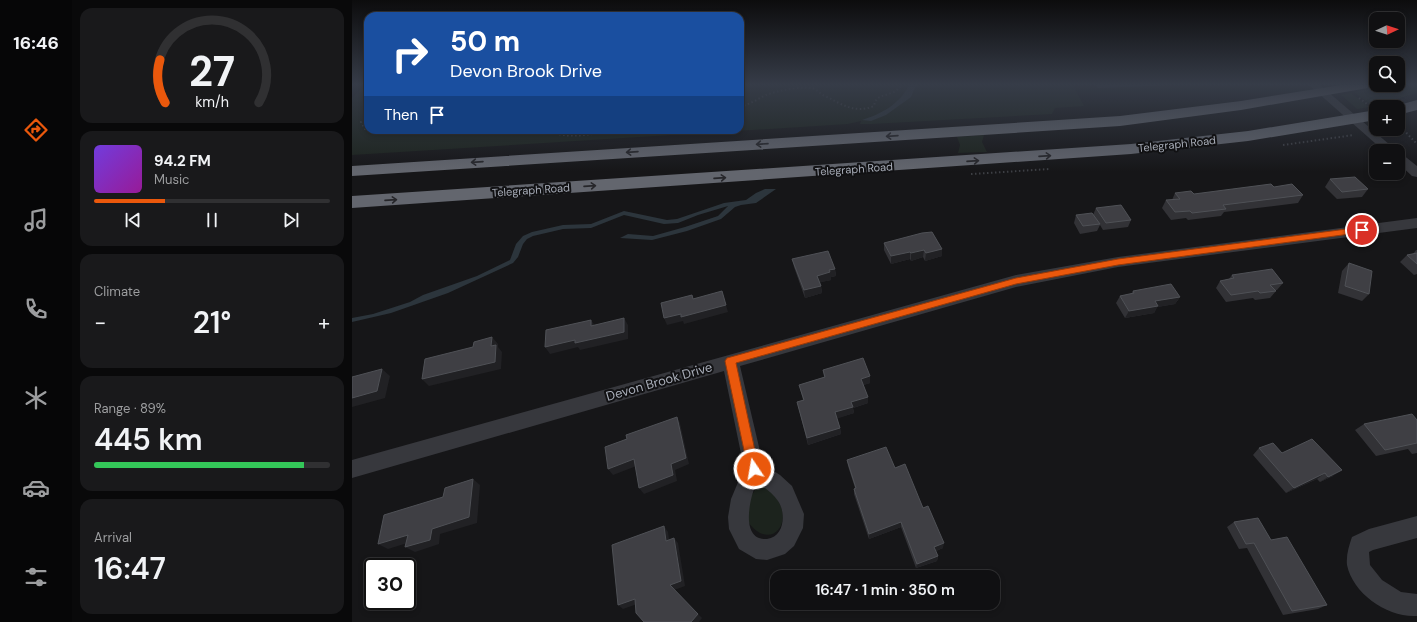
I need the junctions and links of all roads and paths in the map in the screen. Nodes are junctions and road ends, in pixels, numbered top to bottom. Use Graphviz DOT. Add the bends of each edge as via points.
graph roads {
  1 [pos="1185,114"];
  2 [pos="1349,114"];
  3 [pos="1366,114"];
  4 [pos="1355,119"];
  5 [pos="1001,129"];
  6 [pos="1405,129"];
  7 [pos="931,133"];
  8 [pos="564,134"];
  9 [pos="583,134"];
  10 [pos="1383,144"];
  11 [pos="1417,144"];
  12 [pos="1006,158"];
  13 [pos="940,163"];
  14 [pos="1405,163"];
  15 [pos="357,173"];
  16 [pos="1417,173"];
  17 [pos="352,202"];
  18 [pos="1417,223"];
  19 [pos="730,361"];
  20 [pos="352,469"];
  21 [pos="754,469"];
  22 [pos="1417,527"];
  23 [pos="1417,605"];
  1 -- 5 [label="highway"];
  2 -- 4 [label="street"];
  3 -- 4 [label="highway, Telegraph Road"];
  4 -- 10 [label="street"];
  12 -- 4 [label="highway, Telegraph Road, one-way" via="1206,142"];
  5 -- 7 [label="highway"];
  5 -- 12 [label="highway" via="993,138 993,143 999,154"];
  6 -- 11 [label="path"];
  7 -- 13 [label="highway" via="945,139 950,147 948,155"];
  7 -- 15 [label="highway, one-way"];
  8 -- 9 [label="path"];
  13 -- 12 [label="highway, Telegraph Road, one-way"];
  17 -- 13 [label="highway, Telegraph Road, one-way"];
  14 -- 16 [label="street"];
  18 -- 19 [label="street, Devon Brook Drive" via="1118,262 1016,281"];
  19 -- 20 [label="street, Devon Brook Drive"];
  19 -- 21 [label="street"];
  22 -- 23 [label="street" via="1370,540 1360,545 1358,556 1359,568 1378,590 1403,605"];
}
